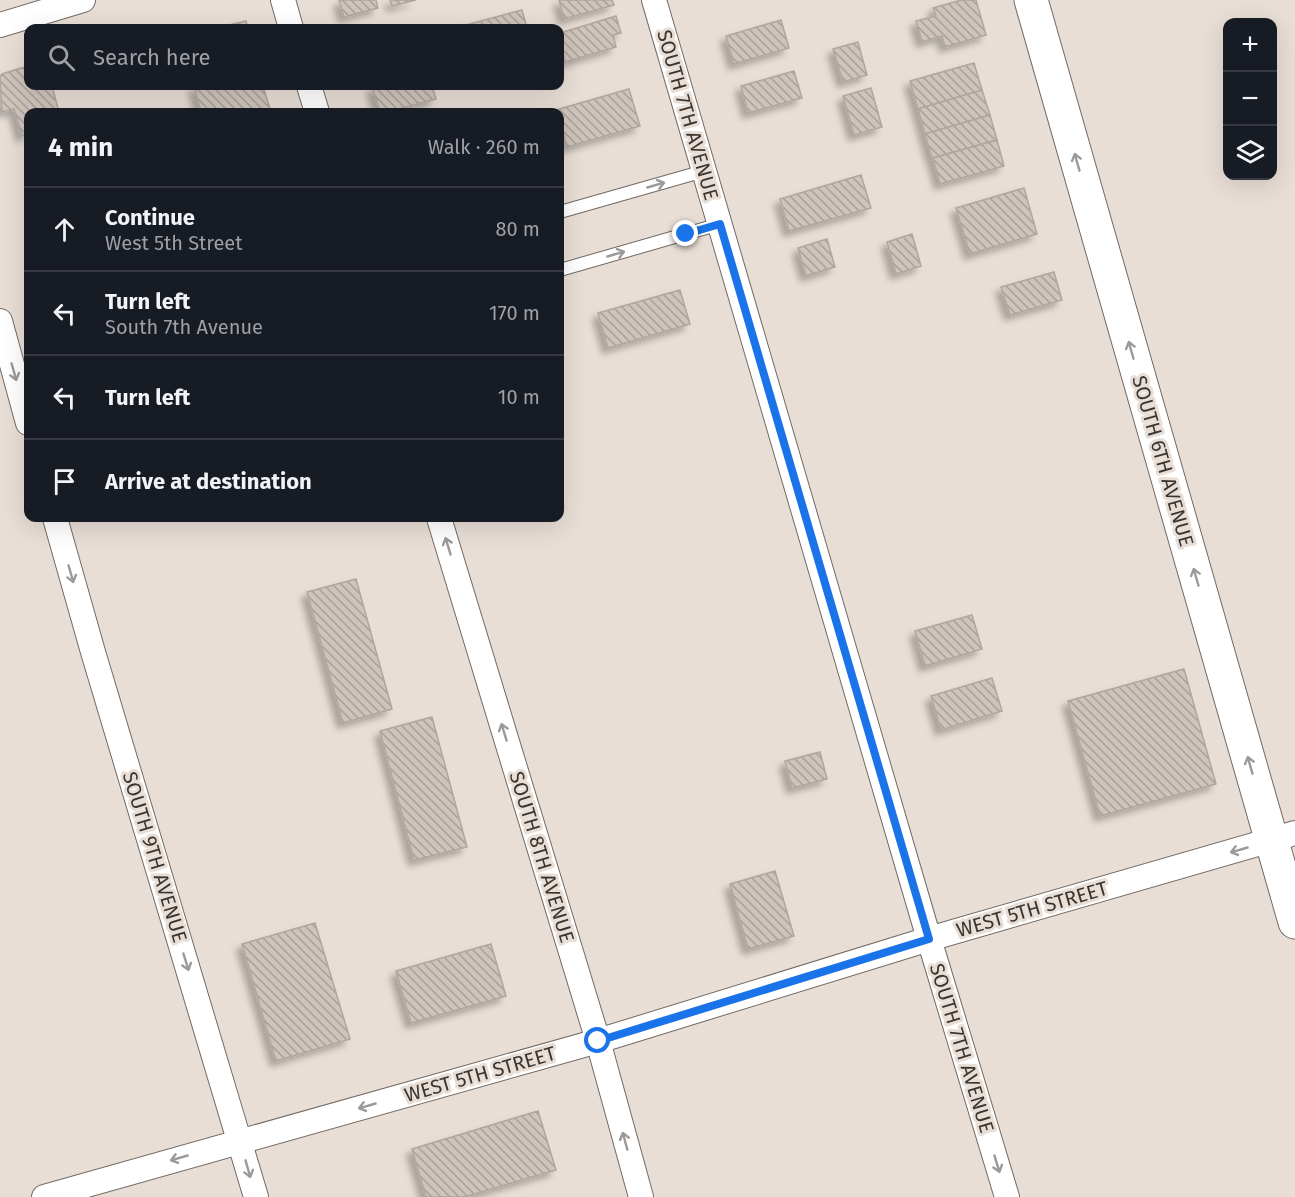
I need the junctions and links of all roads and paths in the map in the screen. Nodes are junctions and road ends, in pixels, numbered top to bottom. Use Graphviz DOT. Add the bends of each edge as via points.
graph roads {
  1 [pos="83,0"];
  2 [pos="283,0"];
  3 [pos="654,0"];
  4 [pos="1031,0"];
  5 [pos="290,24"];
  6 [pos="0,25"];
  7 [pos="310,90"];
  8 [pos="316,108"];
  9 [pos="704,171"];
  10 [pos="564,211"];
  11 [pos="720,224"];
  12 [pos="564,269"];
  13 [pos="0,321"];
  14 [pos="24,408"];
  15 [pos="56,522"];
  16 [pos="440,522"];
  17 [pos="1283,837"];
  18 [pos="1295,922"];
  19 [pos="929,939"];
  20 [pos="598,1041"];
  21 [pos="240,1141"];
  22 [pos="44,1197"];
  23 [pos="256,1197"];
  24 [pos="641,1197"];
  25 [pos="1006,1197"];
  1 -- 6 [label="street"];
  2 -- 5 [label="street"];
  3 -- 9 [label="street, SOUTH 7TH AVENUE"];
  17 -- 4 [label="street, SOUTH 6TH AVENUE, one-way"];
  7 -- 8 [label="street"];
  10 -- 9 [label="lane, one-way"];
  9 -- 11 [label="street, SOUTH 7TH AVENUE"];
  12 -- 11 [label="lane, one-way"];
  11 -- 19 [label="street, SOUTH 7TH AVENUE"];
  13 -- 14 [label="street, one-way"];
  15 -- 21 [label="street, SOUTH 9TH AVENUE, one-way"];
  20 -- 16 [label="street, SOUTH 8TH AVENUE, one-way"];
  17 -- 18 [label="street, SOUTH 6TH AVENUE"];
  17 -- 19 [label="street, WEST 5TH STREET, one-way"];
  19 -- 20 [label="street, WEST 5TH STREET"];
  19 -- 25 [label="street, SOUTH 7TH AVENUE, one-way"];
  20 -- 21 [label="street, WEST 5TH STREET, one-way"];
  24 -- 20 [label="street, SOUTH 8TH AVENUE, one-way"];
  21 -- 22 [label="street, WEST 5TH STREET, one-way"];
  21 -- 23 [label="street, SOUTH 9TH AVENUE, one-way"];
}
